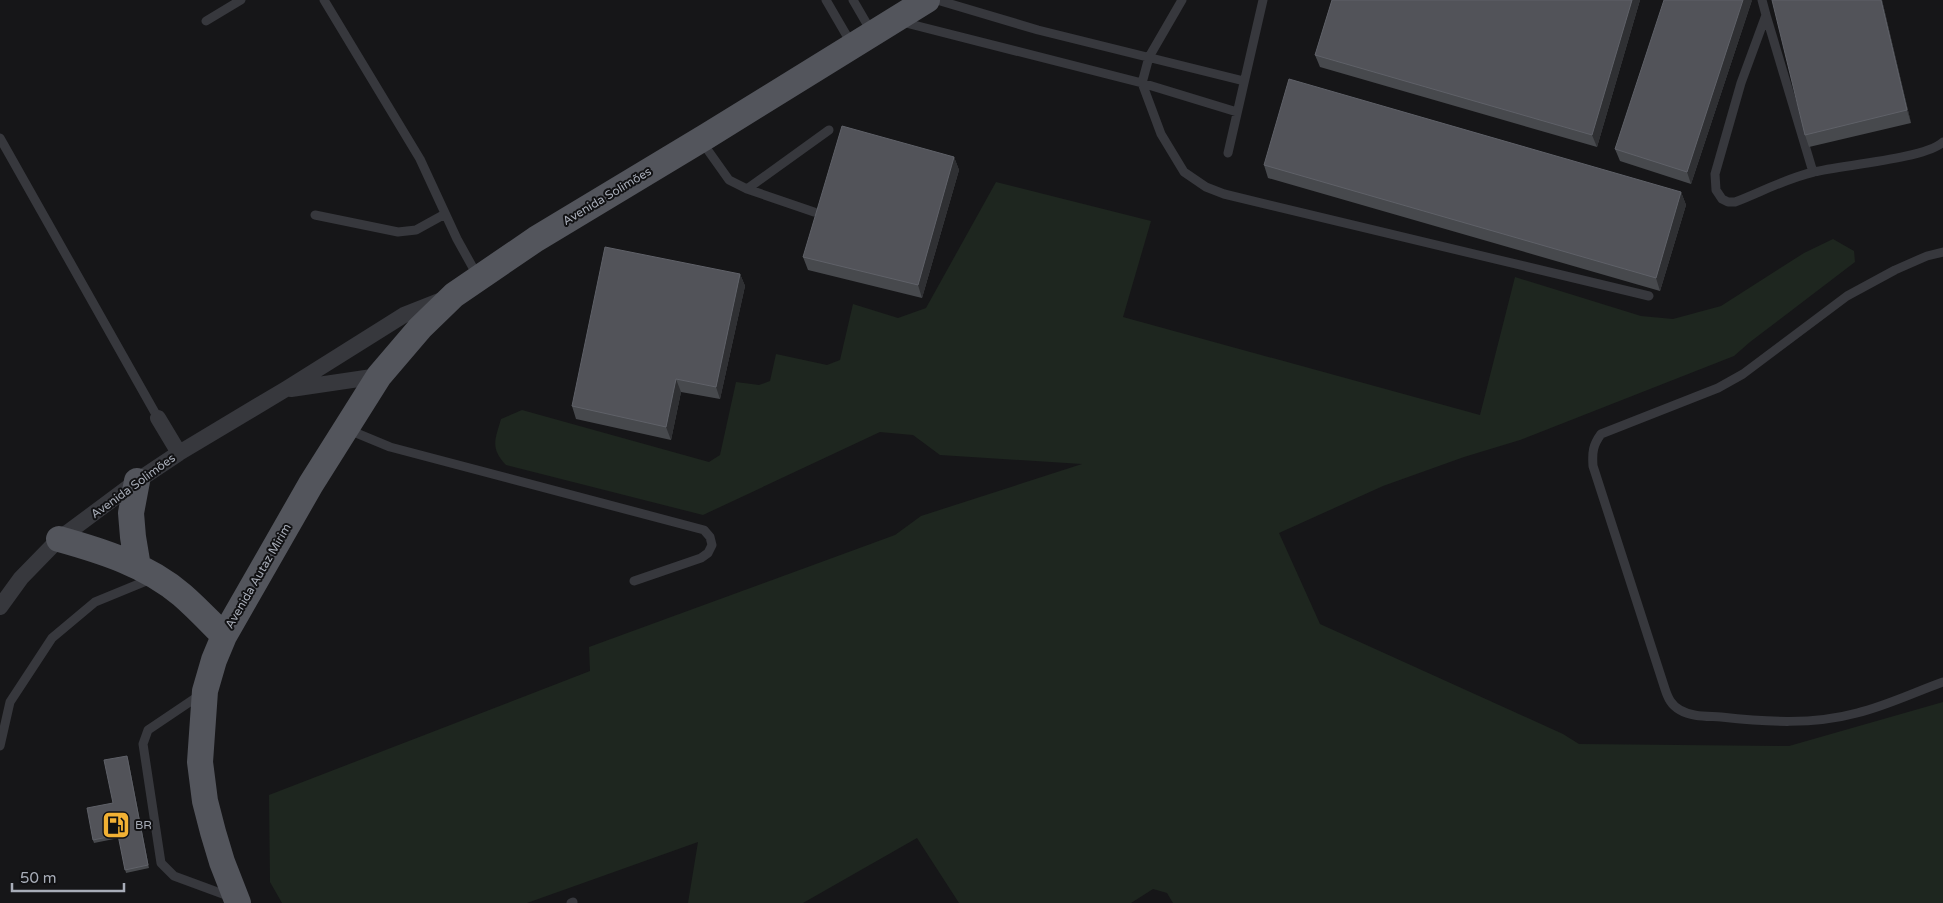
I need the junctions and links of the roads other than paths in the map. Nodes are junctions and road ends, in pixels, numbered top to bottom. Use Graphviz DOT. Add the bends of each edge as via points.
graph roads {
  1 [pos="241,0"];
  2 [pos="324,0"];
  3 [pos="826,0"];
  4 [pos="853,0"];
  5 [pos="937,0"];
  6 [pos="1182,0"];
  7 [pos="1263,0"];
  8 [pos="1762,0"];
  9 [pos="907,8"];
  10 [pos="1766,15"];
  11 [pos="206,21"];
  12 [pos="863,39"];
  13 [pos="1149,57"];
  14 [pos="1244,81"];
  15 [pos="1142,84"];
  16 [pos="1237,112"];
  17 [pos="829,130"];
  18 [pos="0,138"];
  19 [pos="701,140"];
  20 [pos="1943,142"];
  21 [pos="1228,153"];
  22 [pos="1813,172"];
  23 [pos="747,189"];
  24 [pos="814,212"];
  25 [pos="445,214"];
  26 [pos="315,215"];
  27 [pos="1943,252"];
  28 [pos="479,278"];
  29 [pos="454,295"];
  30 [pos="1649,296"];
  31 [pos="380,376"];
  32 [pos="286,390"];
  33 [pos="158,418"];
  34 [pos="346,429"];
  35 [pos="179,453"];
  36 [pos="137,481"];
  37 [pos="59,539"];
  38 [pos="147,572"];
  39 [pos="634,581"];
  40 [pos="0,607"];
  41 [pos="224,636"];
  42 [pos="1943,682"];
  43 [pos="205,691"];
  44 [pos="0,746"];
  45 [pos="237,901"];
  1 -- 11 [label="lane"];
  2 -- 25 [label="lane" via="420,159"];
  3 -- 12 [label="lane"];
  4 -- 12 [label="lane"];
  5 -- 13 [label="lane" via="1038,30"];
  6 -- 13 [label="lane"];
  7 -- 14 [label="lane"];
  8 -- 10 [label="lane"];
  9 -- 12 [label="main road, Avenida Solimões"];
  9 -- 15 [label="lane"];
  10 -- 22 [label="lane"];
  10 -- 22 [label="lane" via="1741,83 1715,174 1716,190 1722,199 1735,202"];
  12 -- 19 [label="main road, Avenida Solimões"];
  13 -- 14 [label="lane"];
  13 -- 15 [label="lane"];
  14 -- 16 [label="lane"];
  15 -- 16 [label="lane"];
  15 -- 30 [label="lane" via="1172,155 1184,172 1206,187"];
  16 -- 21 [label="lane"];
  17 -- 23 [label="lane"];
  18 -- 33 [label="lane"];
  19 -- 23 [label="lane" via="729,180"];
  19 -- 28 [label="main road, Avenida Solimões" via="536,239"];
  20 -- 22 [label="lane" via="1922,152"];
  23 -- 24 [label="lane"];
  25 -- 26 [label="lane" via="416,230 398,232"];
  25 -- 28 [label="lane"];
  27 -- 42 [label="lane" via="1895,270 1847,296 1743,374 1718,388 1600,434 1592,452 1593,466 1664,689 1671,703 1680,710 1693,715 1744,720 1796,722 1828,719 1858,713"];
  28 -- 29 [label="main road, Avenida Solimões"];
  29 -- 31 [label="main road, Avenida Autaz Mirim" via="420,328"];
  29 -- 32 [label="street, Avenida Solimões" via="404,315"];
  31 -- 32 [label="street, Avenida Solimões"];
  31 -- 34 [label="main road, Avenida Autaz Mirim"];
  32 -- 35 [label="street, Avenida Solimões"];
  33 -- 35 [label="street"];
  34 -- 39 [label="lane" via="390,447 704,530 710,537 712,545 701,558"];
  34 -- 41 [label="main road, Avenida Autaz Mirim"];
  35 -- 36 [label="street, Avenida Solimões"];
  36 -- 37 [label="street, Avenida Solimões"];
  36 -- 38 [label="main road" via="131,513 133,537"];
  37 -- 38 [label="main road" via="107,554"];
  37 -- 40 [label="street, Avenida Solimões" via="21,578"];
  38 -- 41 [label="main road" via="181,594"];
  38 -- 44 [label="lane" via="95,602 52,638 10,702"];
  41 -- 43 [label="main road, Avenida Autaz Mirim"];
  43 -- 45 [label="main road, Avenida Autaz Mirim" via="200,762 206,801 222,862"];
  43 -- 45 [label="lane" via="148,730 143,744 161,863 174,876"];
}
